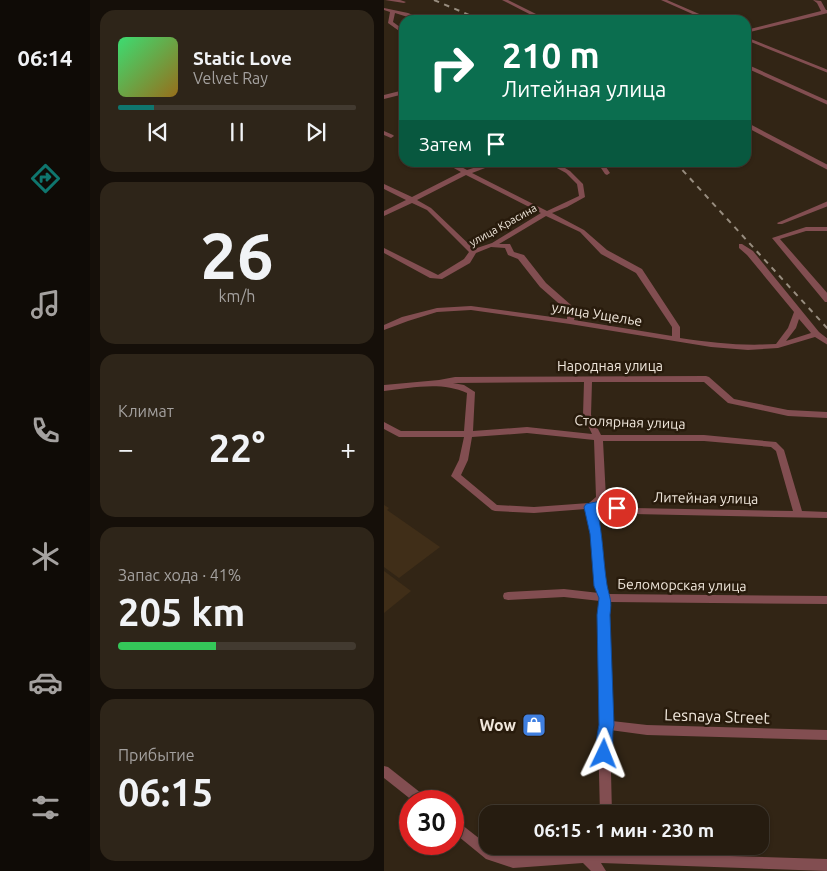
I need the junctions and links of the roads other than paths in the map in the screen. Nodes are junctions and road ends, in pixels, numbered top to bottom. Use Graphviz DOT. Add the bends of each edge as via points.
graph roads {
  1 [pos="389,0"];
  2 [pos="504,0"];
  3 [pos="663,0"];
  4 [pos="815,0"];
  5 [pos="384,2"];
  6 [pos="404,2"];
  7 [pos="384,9"];
  8 [pos="393,10"];
  9 [pos="826,11"];
  10 [pos="408,15"];
  11 [pos="535,15"];
  12 [pos="698,15"];
  13 [pos="387,22"];
  14 [pos="399,29"];
  15 [pos="751,31"];
  16 [pos="751,40"];
  17 [pos="751,68"];
  18 [pos="827,72"];
  19 [pos="399,94"];
  20 [pos="827,95"];
  21 [pos="384,97"];
  22 [pos="818,98"];
  23 [pos="827,103"];
  24 [pos="751,127"];
  25 [pos="384,133"];
  26 [pos="391,136"];
  27 [pos="455,167"];
  28 [pos="482,167"];
  29 [pos="558,167"];
  30 [pos="603,167"];
  31 [pos="827,168"];
  32 [pos="465,173"];
  33 [pos="607,173"];
  34 [pos="384,186"];
  35 [pos="412,200"];
  36 [pos="827,203"];
  37 [pos="548,213"];
  38 [pos="384,214"];
  39 [pos="780,224"];
  40 [pos="827,229"];
  41 [pos="488,246"];
  42 [pos="742,246"];
  43 [pos="384,250"];
  44 [pos="473,252"];
  45 [pos="827,300"];
  46 [pos="798,312"];
  47 [pos="570,322"];
  48 [pos="384,328"];
  49 [pos="816,334"];
  50 [pos="676,339"];
  51 [pos="827,342"];
  52 [pos="778,346"];
  53 [pos="588,379"];
  54 [pos="439,384"];
  55 [pos="384,388"];
  56 [pos="827,415"];
  57 [pos="384,426"];
  58 [pos="468,434"];
  59 [pos="598,438"];
  60 [pos="590,507"];
  61 [pos="798,513"];
  62 [pos="827,514"];
  63 [pos="508,596"];
  64 [pos="606,598"];
  65 [pos="827,600"];
  66 [pos="606,725"];
  67 [pos="827,735"];
  68 [pos="384,771"];
  69 [pos="408,790"];
  70 [pos="606,805"];
  71 [pos="464,834"];
  72 [pos="586,857"];
  73 [pos="827,865"];
  74 [pos="600,871"];
  1 -- 5 [label="street"];
  1 -- 6 [label="street"];
  2 -- 11 [label="street"];
  3 -- 12 [label="street"];
  4 -- 9 [label="street"];
  7 -- 8 [label="street"];
  8 -- 10 [label="street"];
  8 -- 13 [label="street"];
  9 -- 15 [label="street"];
  13 -- 14 [label="street"];
  16 -- 18 [label="street"];
  17 -- 22 [label="street"];
  19 -- 21 [label="street"];
  20 -- 22 [label="street"];
  22 -- 23 [label="street"];
  24 -- 31 [label="street"];
  25 -- 26 [label="street"];
  27 -- 32 [label="street"];
  28 -- 32 [label="street"];
  29 -- 37 [label="street, улица Красина" via="580,184 582,197"];
  30 -- 33 [label="street"];
  32 -- 35 [label="street"];
  32 -- 37 [label="street"];
  34 -- 35 [label="street"];
  35 -- 38 [label="street"];
  35 -- 44 [label="street" via="429,209"];
  36 -- 39 [label="street"];
  37 -- 41 [label="street, улица Красина"];
  37 -- 50 [label="street" via="582,231 604,252 639,271 676,327"];
  40 -- 45 [label="street" via="806,229 776,238"];
  41 -- 44 [label="street, улица Красина"];
  41 -- 47 [label="street" via="507,246 510,253 521,257 543,285 568,307"];
  42 -- 46 [label="street"];
  43 -- 44 [label="street, улица Красина" via="439,277 467,261"];
  46 -- 49 [label="street"];
  46 -- 52 [label="street" via="792,328"];
  47 -- 48 [label="street, улица Ущелье" via="471,308 437,310"];
  47 -- 50 [label="street, улица Ущелье"];
  49 -- 51 [label="street"];
  49 -- 52 [label="street, улица Ущелье"];
  50 -- 52 [label="street, улица Ущелье" via="748,348"];
  53 -- 54 [label="street, Народная улица" via="454,380"];
  53 -- 56 [label="street, Народная улица" via="706,379 731,401 788,413"];
  53 -- 59 [label="street" via="587,414"];
  54 -- 55 [label="street, Народная улица"];
  54 -- 58 [label="street" via="471,392"];
  57 -- 58 [label="street, Столярная улица" via="399,434"];
  58 -- 59 [label="street, Столярная улица" via="527,430"];
  58 -- 60 [label="street, Литейная улица" via="462,470 456,476 496,508"];
  59 -- 60 [label="street" via="601,498"];
  59 -- 61 [label="street, Столярная улица" via="704,438 773,444 780,450"];
  60 -- 61 [label="street, Литейная улица" via="601,505 633,511"];
  60 -- 64 [label="street" via="601,586"];
  61 -- 62 [label="street, Литейная улица"];
  63 -- 64 [label="street, Беломорская улица" via="564,592"];
  64 -- 65 [label="street, Беломорская улица"];
  64 -- 66 [label="street" via="603,615"];
  66 -- 67 [label="street, Lesnaya Street" via="647,730"];
  66 -- 70 [label="street"];
  68 -- 69 [label="street"];
  71 -- 72 [label="street" via="490,855 513,862"];
  72 -- 73 [label="street"];
  72 -- 74 [label="street"];
}
